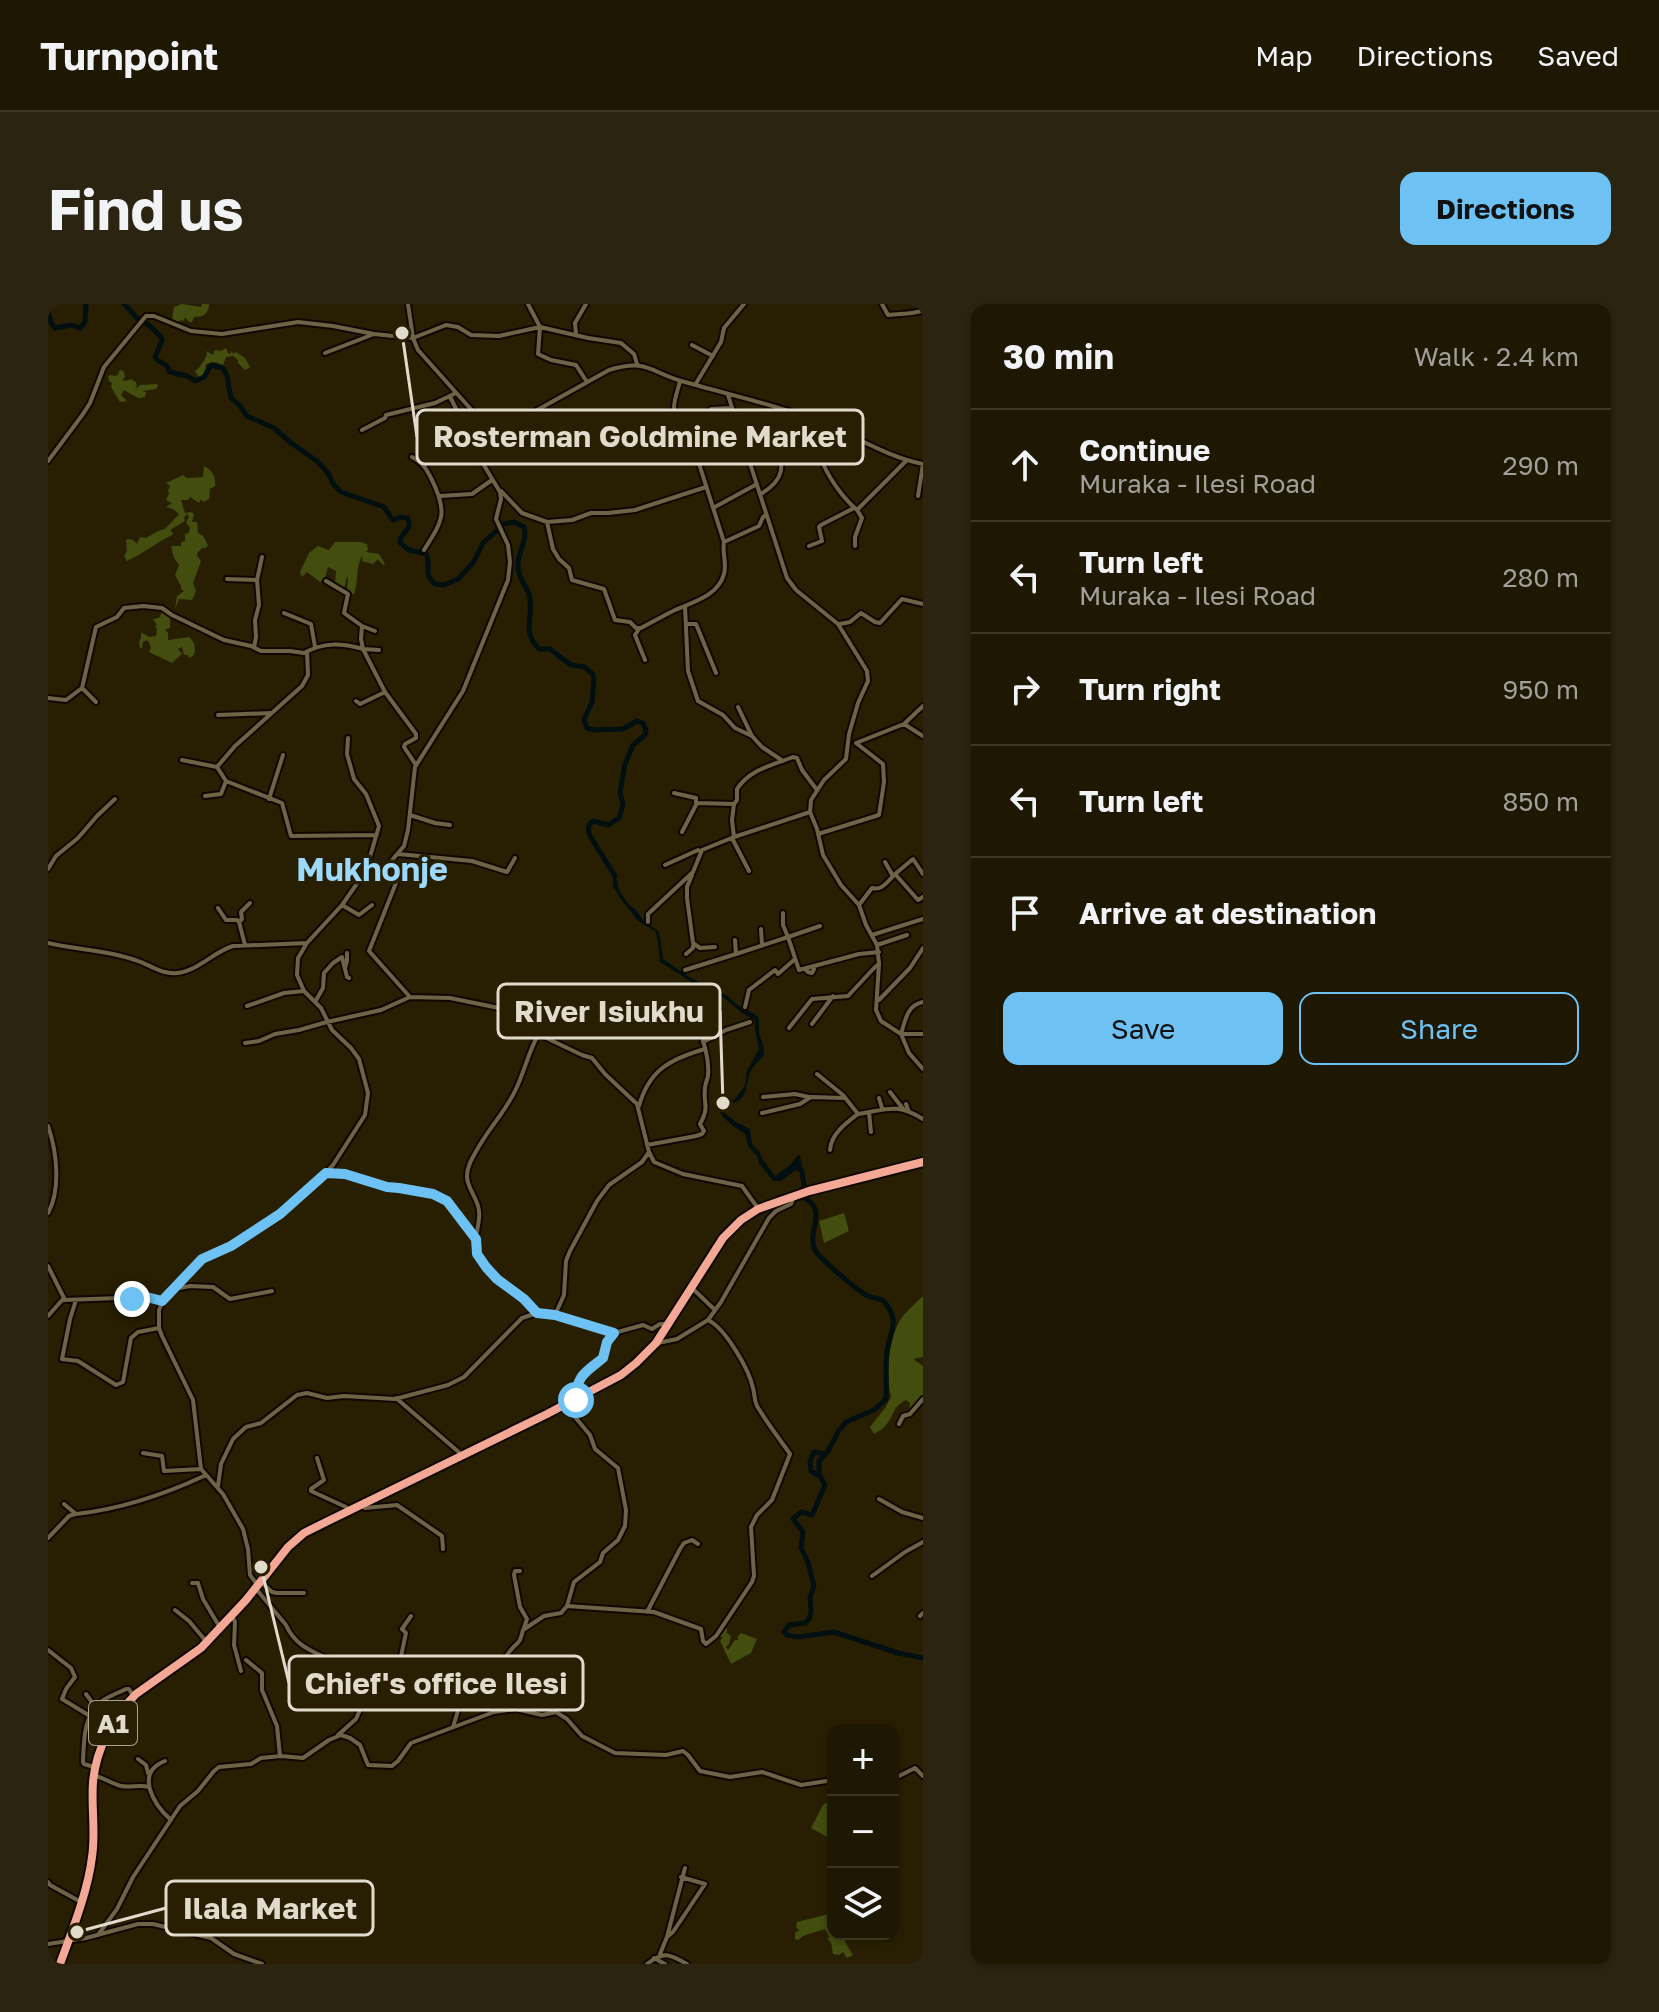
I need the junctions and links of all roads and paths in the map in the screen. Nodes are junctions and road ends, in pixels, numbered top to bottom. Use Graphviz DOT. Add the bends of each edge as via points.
graph roads {
  1 [pos="408,304"];
  2 [pos="528,304"];
  3 [pos="586,304"];
  4 [pos="744,304"];
  5 [pos="882,304"];
  6 [pos="923,310"];
  7 [pos="540,327"];
  8 [pos="374,334"];
  9 [pos="578,335"];
  10 [pos="413,338"];
  11 [pos="692,345"];
  12 [pos="325,353"];
  13 [pos="713,356"];
  14 [pos="637,364"];
  15 [pos="680,381"];
  16 [pos="587,382"];
  17 [pos="695,385"];
  18 [pos="456,393"];
  19 [pos="728,395"];
  20 [pos="450,397"];
  21 [pos="731,408"];
  22 [pos="796,413"];
  23 [pos="708,416"];
  24 [pos="789,422"];
  25 [pos="822,422"];
  26 [pos="485,425"];
  27 [pos="812,426"];
  28 [pos="362,430"];
  29 [pos="739,432"];
  30 [pos="774,443"];
  31 [pos="478,446"];
  32 [pos="412,457"];
  33 [pos="906,460"];
  34 [pos="48,461"];
  35 [pos="424,464"];
  36 [pos="923,464"];
  37 [pos="492,480"];
  38 [pos="758,484"];
  39 [pos="706,487"];
  40 [pos="499,489"];
  41 [pos="761,494"];
  42 [pos="440,496"];
  43 [pos="918,496"];
  44 [pos="713,508"];
  45 [pos="856,509"];
  46 [pos="766,515"];
  47 [pos="547,522"];
  48 [pos="724,542"];
  49 [pos="809,546"];
  50 [pos="855,546"];
  51 [pos="424,550"];
  52 [pos="262,557"];
  53 [pos="227,579"];
  54 [pos="257,580"];
  55 [pos="326,581"];
  56 [pos="923,604"];
  57 [pos="685,606"];
  58 [pos="284,613"];
  59 [pos="686,624"];
  60 [pos="838,624"];
  61 [pos="362,626"];
  62 [pos="641,628"];
  63 [pos="375,631"];
  64 [pos="254,647"];
  65 [pos="315,647"];
  66 [pos="363,649"];
  67 [pos="379,650"];
  68 [pos="307,652"];
  69 [pos="645,660"];
  70 [pos="716,673"];
  71 [pos="82,688"];
  72 [pos="385,692"];
  73 [pos="48,698"];
  74 [pos="356,701"];
  75 [pos="96,702"];
  76 [pos="923,706"];
  77 [pos="738,707"];
  78 [pos="273,713"];
  79 [pos="218,715"];
  80 [pos="904,724"];
  81 [pos="752,736"];
  82 [pos="923,736"];
  83 [pos="348,738"];
  84 [pos="856,743"];
  85 [pos="849,749"];
  86 [pos="283,755"];
  87 [pos="182,760"];
  88 [pos="783,761"];
  89 [pos="416,765"];
  90 [pos="217,767"];
  91 [pos="226,781"];
  92 [pos="817,790"];
  93 [pos="674,793"];
  94 [pos="205,796"];
  95 [pos="115,799"];
  96 [pos="269,799"];
  97 [pos="696,803"];
  98 [pos="734,804"];
  99 [pos="810,812"];
  100 [pos="410,815"];
  101 [pos="450,825"];
  102 [pos="682,832"];
  103 [pos="818,834"];
  104 [pos="377,835"];
  105 [pos="733,837"];
  106 [pos="700,851"];
  107 [pos="398,854"];
  108 [pos="515,858"];
  109 [pos="885,862"];
  110 [pos="665,865"];
  111 [pos="384,868"];
  112 [pos="48,869"];
  113 [pos="749,871"];
  114 [pos="693,872"];
  115 [pos="365,874"];
  116 [pos="923,874"];
  117 [pos="894,875"];
  118 [pos="923,897"];
  119 [pos="250,903"];
  120 [pos="342,905"];
  121 [pos="372,905"];
  122 [pos="859,905"];
  123 [pos="218,908"];
  124 [pos="783,913"];
  125 [pos="923,919"];
  126 [pos="239,922"];
  127 [pos="648,922"];
  128 [pos="820,926"];
  129 [pos="761,929"];
  130 [pos="872,935"];
  131 [pos="907,935"];
  132 [pos="788,937"];
  133 [pos="735,940"];
  134 [pos="48,943"];
  135 [pos="307,943"];
  136 [pos="693,943"];
  137 [pos="245,945"];
  138 [pos="762,945"];
  139 [pos="877,945"];
  140 [pos="715,947"];
  141 [pos="923,948"];
  142 [pos="879,952"];
  143 [pos="347,953"];
  144 [pos="686,954"];
  145 [pos="736,954"];
  146 [pos="795,959"];
  147 [pos="879,964"];
  148 [pos="805,969"];
  149 [pos="814,969"];
  150 [pos="344,970"];
  151 [pos="685,970"];
  152 [pos="349,978"];
  153 [pos="304,991"];
  154 [pos="833,996"];
  155 [pos="410,997"];
  156 [pos="315,1002"];
  157 [pos="877,1002"];
  158 [pos="923,1002"];
  159 [pos="247,1006"];
  160 [pos="745,1007"];
  161 [pos="694,1013"];
  162 [pos="327,1022"];
  163 [pos="750,1022"];
  164 [pos="812,1024"];
  165 [pos="789,1028"];
  166 [pos="538,1034"];
  167 [pos="901,1034"];
  168 [pos="923,1034"];
  169 [pos="703,1042"];
  170 [pos="245,1043"];
  171 [pos="705,1049"];
  172 [pos="923,1069"];
  173 [pos="817,1074"];
  174 [pos="890,1092"];
  175 [pos="763,1097"];
  176 [pos="811,1097"];
  177 [pos="879,1098"];
  178 [pos="846,1099"];
  179 [pos="906,1104"];
  180 [pos="639,1106"];
  181 [pos="882,1108"];
  182 [pos="906,1111"];
  183 [pos="869,1112"];
  184 [pos="762,1113"];
  185 [pos="858,1114"];
  186 [pos="923,1119"];
  187 [pos="48,1126"];
  188 [pos="871,1132"];
  189 [pos="647,1145"];
  190 [pos="830,1150"];
  191 [pos="649,1152"];
  192 [pos="923,1162"];
  193 [pos="326,1173"];
  194 [pos="794,1196"];
  195 [pos="758,1209"];
  196 [pos="48,1213"];
  197 [pos="476,1239"];
  198 [pos="48,1266"];
  199 [pos="692,1288"];
  200 [pos="172,1289"];
  201 [pos="272,1291"];
  202 [pos="64,1300"];
  203 [pos="76,1300"];
  204 [pos="162,1301"];
  205 [pos="715,1310"];
  206 [pos="537,1313"];
  207 [pos="555,1315"];
  208 [pos="48,1316"];
  209 [pos="708,1320"];
  210 [pos="668,1325"];
  211 [pos="159,1328"];
  212 [pos="614,1333"];
  213 [pos="656,1343"];
  214 [pos="396,1398"];
  215 [pos="923,1399"];
  216 [pos="576,1400"];
  217 [pos="565,1405"];
  218 [pos="899,1424"];
  219 [pos="143,1453"];
  220 [pos="463,1455"];
  221 [pos="317,1458"];
  222 [pos="201,1469"];
  223 [pos="205,1475"];
  224 [pos="217,1487"];
  225 [pos="879,1499"];
  226 [pos="64,1504"];
  227 [pos="362,1504"];
  228 [pos="348,1511"];
  229 [pos="76,1514"];
  230 [pos="923,1518"];
  231 [pos="48,1538"];
  232 [pos="923,1542"];
  233 [pos="698,1544"];
  234 [pos="443,1549"];
  235 [pos="520,1571"];
  236 [pos="872,1576"];
  237 [pos="192,1583"];
  238 [pos="258,1585"];
  239 [pos="304,1593"];
  240 [pos="567,1606"];
  241 [pos="175,1610"];
  242 [pos="647,1612"];
  243 [pos="232,1616"];
  244 [pos="411,1616"];
  245 [pos="221,1628"];
  246 [pos="523,1630"];
  247 [pos="207,1642"];
  248 [pos="48,1650"];
  249 [pos="246,1660"];
  250 [pos="241,1671"];
  251 [pos="372,1687"];
  252 [pos="442,1687"];
  253 [pos="86,1694"];
  254 [pos="134,1696"];
  255 [pos="97,1706"];
  256 [pos="494,1712"];
  257 [pos="90,1716"];
  258 [pos="453,1727"];
  259 [pos="337,1736"];
  260 [pos="280,1756"];
  261 [pos="138,1759"];
  262 [pos="165,1761"];
  263 [pos="95,1772"];
  264 [pos="149,1775"];
  265 [pos="899,1776"];
  266 [pos="923,1776"];
  267 [pos="827,1781"];
  268 [pos="150,1787"];
  269 [pos="171,1820"];
  270 [pos="685,1868"];
  271 [pos="681,1877"];
  272 [pos="48,1882"];
  273 [pos="81,1902"];
  274 [pos="98,1935"];
  275 [pos="667,1937"];
  276 [pos="68,1941"];
  277 [pos="48,1944"];
  278 [pos="660,1954"];
  279 [pos="654,1958"];
  280 [pos="60,1964"];
  281 [pos="262,1964"];
  282 [pos="647,1964"];
  283 [pos="665,1964"];
  284 [pos="687,1964"];
  1 -- 10 [label="street"];
  2 -- 7 [label="street"];
  3 -- 9 [label="street" via="575,323"];
  4 -- 13 [label="street" via="724,328"];
  5 -- 6 [label="street" via="888,315"];
  7 -- 9 [label="street"];
  7 -- 10 [label="street" via="499,336 471,335 446,325"];
  7 -- 16 [label="street" via="539,355 576,365"];
  8 -- 10 [label="street"];
  8 -- 12 [label="street"];
  8 -- 34 [label="street" via="298,322 206,333 146,316 104,367 90,403"];
  9 -- 14 [label="street" via="621,343"];
  10 -- 18 [label="street"];
  11 -- 13 [label="street"];
  13 -- 17 [label="street"];
  14 -- 15 [label="street"];
  14 -- 16 [label="street"];
  15 -- 17 [label="street"];
  15 -- 39 [label="street" via="676,419"];
  16 -- 26 [label="street" via="514,423"];
  17 -- 19 [label="street"];
  18 -- 20 [label="street"];
  18 -- 26 [label="street"];
  19 -- 21 [label="street"];
  19 -- 22 [label="street"];
  20 -- 28 [label="street" via="386,415"];
  20 -- 31 [label="street"];
  21 -- 23 [label="street" via="711,409"];
  21 -- 29 [label="street"];
  22 -- 24 [label="street"];
  22 -- 25 [label="street"];
  24 -- 27 [label="street"];
  24 -- 30 [label="street"];
  25 -- 33 [label="street"];
  25 -- 45 [label="street" via="819,453"];
  26 -- 31 [label="street"];
  29 -- 30 [label="street"];
  29 -- 38 [label="street"];
  30 -- 41 [label="street" via="781,470 775,484"];
  31 -- 35 [label="street"];
  31 -- 37 [label="street"];
  32 -- 35 [label="street"];
  33 -- 36 [label="street"];
  33 -- 45 [label="street"];
  35 -- 42 [label="street"];
  36 -- 43 [label="street"];
  37 -- 40 [label="street"];
  37 -- 42 [label="street" via="472,494"];
  38 -- 41 [label="street"];
  38 -- 44 [label="street"];
  39 -- 44 [label="street"];
  39 -- 47 [label="street" via="635,510"];
  40 -- 47 [label="street" via="518,510"];
  40 -- 89 [label="street" via="496,519 509,549 508,580 463,691"];
  41 -- 46 [label="street"];
  42 -- 51 [label="street" via="442,515"];
  44 -- 48 [label="street"];
  45 -- 49 [label="street" via="821,525 822,541"];
  45 -- 50 [label="street" via="862,518"];
  46 -- 48 [label="street" via="759,526"];
  46 -- 60 [label="street" via="787,578"];
  47 -- 62 [label="street" via="553,549 572,580 604,589 615,620"];
  48 -- 57 [label="street" via="720,582 706,597"];
  52 -- 54 [label="street"];
  53 -- 54 [label="street"];
  54 -- 64 [label="street"];
  55 -- 61 [label="street" via="348,594 345,614"];
  56 -- 60 [label="street" via="902,599 880,623 861,613"];
  57 -- 59 [label="street"];
  57 -- 62 [label="street"];
  58 -- 65 [label="street" via="311,624"];
  59 -- 70 [label="street" via="697,625"];
  59 -- 81 [label="street" via="688,671 698,701"];
  60 -- 85 [label="street" via="868,677 851,724"];
  61 -- 63 [label="street"];
  61 -- 66 [label="street"];
  62 -- 69 [label="street" via="635,635"];
  64 -- 68 [label="street"];
  64 -- 71 [label="street" via="224,640 162,608 124,608 95,629"];
  65 -- 66 [label="street"];
  65 -- 68 [label="street"];
  66 -- 67 [label="street"];
  66 -- 72 [label="street"];
  68 -- 78 [label="street" via="306,680"];
  71 -- 73 [label="street" via="66,700"];
  71 -- 75 [label="street"];
  72 -- 74 [label="street" via="360,704"];
  72 -- 89 [label="street" via="417,736 404,747"];
  76 -- 80 [label="street"];
  77 -- 81 [label="street"];
  78 -- 79 [label="street"];
  78 -- 90 [label="street"];
  80 -- 82 [label="street"];
  80 -- 84 [label="street"];
  81 -- 88 [label="street"];
  83 -- 104 [label="street" via="350,766 379,824"];
  84 -- 85 [label="street"];
  84 -- 103 [label="street" via="883,764 879,815"];
  85 -- 92 [label="street" via="844,763"];
  86 -- 96 [label="street"];
  87 -- 90 [label="street"];
  88 -- 92 [label="street" via="796,757"];
  88 -- 98 [label="street" via="750,775 740,784"];
  89 -- 100 [label="street"];
  90 -- 91 [label="street"];
  91 -- 94 [label="street" via="221,794"];
  91 -- 96 [label="street"];
  92 -- 99 [label="street"];
  93 -- 97 [label="street" via="696,798"];
  95 -- 112 [label="street"];
  96 -- 104 [label="street" via="283,804 291,836"];
  97 -- 98 [label="street"];
  97 -- 102 [label="street"];
  98 -- 105 [label="street"];
  99 -- 103 [label="street"];
  99 -- 105 [label="street"];
  100 -- 101 [label="street"];
  100 -- 107 [label="street"];
  103 -- 122 [label="street" via="826,860"];
  104 -- 115 [label="street"];
  105 -- 106 [label="street"];
  105 -- 113 [label="street"];
  106 -- 110 [label="street"];
  106 -- 114 [label="street"];
  107 -- 108 [label="street" via="472,861 507,872"];
  107 -- 111 [label="street"];
  109 -- 117 [label="street"];
  111 -- 115 [label="street"];
  111 -- 155 [label="street" via="396,883 369,951"];
  114 -- 127 [label="street" via="648,914"];
  114 -- 136 [label="street" via="687,887"];
  115 -- 120 [label="street"];
  116 -- 117 [label="street" via="913,859"];
  117 -- 118 [label="street" via="904,879 918,900"];
  117 -- 122 [label="street" via="885,886 872,888"];
  119 -- 126 [label="street"];
  120 -- 121 [label="street" via="359,915"];
  120 -- 135 [label="street"];
  122 -- 130 [label="street"];
  123 -- 126 [label="street" via="226,920"];
  124 -- 132 [label="street"];
  125 -- 130 [label="street"];
  126 -- 137 [label="street"];
  128 -- 132 [label="street"];
  129 -- 138 [label="street"];
  130 -- 139 [label="street"];
  131 -- 139 [label="street"];
  132 -- 138 [label="street"];
  132 -- 146 [label="street"];
  133 -- 145 [label="street"];
  134 -- 137 [label="street" via="134,959 167,973 189,970 223,949"];
  135 -- 137 [label="street"];
  135 -- 153 [label="street" via="296,967"];
  136 -- 140 [label="street"];
  136 -- 144 [label="street"];
  138 -- 145 [label="street"];
  139 -- 142 [label="street"];
  141 -- 157 [label="street"];
  142 -- 147 [label="street"];
  142 -- 148 [label="street"];
  143 -- 150 [label="street"];
  145 -- 151 [label="street"];
  146 -- 148 [label="street" via="799,970"];
  146 -- 160 [label="street" via="749,990"];
  147 -- 154 [label="street" via="851,995"];
  147 -- 157 [label="street"];
  148 -- 149 [label="street"];
  150 -- 152 [label="street"];
  150 -- 156 [label="street" via="342,957 324,973"];
  153 -- 156 [label="street"];
  153 -- 159 [label="street"];
  154 -- 164 [label="street"];
  154 -- 165 [label="street" via="812,999"];
  155 -- 162 [label="street" via="381,1010"];
  155 -- 166 [label="street" via="450,998 504,1009"];
  156 -- 162 [label="street"];
  157 -- 167 [label="street" via="881,1021"];
  158 -- 167 [label="street" via="910,1008"];
  161 -- 169 [label="street"];
  162 -- 170 [label="street"];
  162 -- 193 [label="street" via="359,1059 368,1099 361,1122"];
  163 -- 169 [label="street"];
  166 -- 180 [label="street" via="592,1058"];
  166 -- 197 [label="street" via="515,1090 469,1167 467,1181 479,1209"];
  167 -- 168 [label="street"];
  167 -- 172 [label="street"];
  169 -- 171 [label="street"];
  171 -- 180 [label="street" via="657,1071"];
  171 -- 189 [label="street" via="707,1111 700,1124 702,1134"];
  173 -- 178 [label="street"];
  174 -- 182 [label="street"];
  175 -- 176 [label="street"];
  176 -- 178 [label="street"];
  176 -- 184 [label="street"];
  177 -- 181 [label="street"];
  178 -- 185 [label="street"];
  179 -- 182 [label="street"];
  180 -- 189 [label="street"];
  181 -- 182 [label="street"];
  181 -- 183 [label="street"];
  182 -- 186 [label="street"];
  183 -- 185 [label="street"];
  183 -- 188 [label="street"];
  185 -- 190 [label="street" via="830,1140"];
  187 -- 196 [label="street" via="55,1196"];
  189 -- 191 [label="street"];
  191 -- 195 [label="street" via="654,1162 683,1174 742,1186"];
  191 -- 207 [label="street" via="597,1201 566,1261 564,1295"];
  192 -- 194 [label="highway, A1"];
  193 -- 197 [label="street" via="439,1196"];
  193 -- 200 [label="street" via="280,1214 202,1259"];
  194 -- 195 [label="highway, A1"];
  194 -- 205 [label="street" via="791,1204 769,1218"];
  195 -- 199 [label="highway, A1" via="731,1228"];
  197 -- 206 [label="street" via="477,1254 486,1267"];
  198 -- 202 [label="street"];
  199 -- 205 [label="street"];
  199 -- 210 [label="highway, A1"];
  200 -- 201 [label="street" via="213,1287 230,1299"];
  200 -- 204 [label="street"];
  202 -- 203 [label="street"];
  202 -- 208 [label="street"];
  203 -- 204 [label="street" via="128,1301 140,1295"];
  203 -- 211 [label="street" via="62,1359 78,1361 116,1385 123,1382 131,1338"];
  204 -- 211 [label="street"];
  205 -- 209 [label="street"];
  206 -- 207 [label="street"];
  206 -- 214 [label="street" via="522,1318 458,1381"];
  207 -- 212 [label="street"];
  209 -- 213 [label="street" via="677,1339"];
  209 -- 242 [label="street" via="747,1370 756,1404 790,1456 772,1500 751,1527 752,1582 711,1642 704,1643 699,1628"];
  210 -- 212 [label="street"];
  210 -- 213 [label="highway, A1"];
  211 -- 222 [label="street" via="193,1400"];
  212 -- 216 [label="street" via="603,1358 580,1378"];
  213 -- 216 [label="highway, A1" via="621,1375"];
  214 -- 220 [label="street"];
  214 -- 224 [label="street" via="297,1395 233,1439 218,1471"];
  215 -- 218 [label="street"];
  216 -- 217 [label="highway, A1"];
  217 -- 220 [label="highway, A1"];
  217 -- 240 [label="street" via="595,1449 617,1466 626,1510 618,1540 574,1582"];
  219 -- 222 [label="street" via="162,1456 164,1471"];
  220 -- 227 [label="highway, A1"];
  221 -- 228 [label="street" via="324,1480 311,1491"];
  222 -- 223 [label="street"];
  223 -- 224 [label="street"];
  223 -- 229 [label="street" via="155,1497"];
  224 -- 238 [label="street" via="243,1529 250,1575"];
  225 -- 230 [label="street"];
  226 -- 229 [label="street"];
  227 -- 228 [label="highway, A1"];
  227 -- 234 [label="street" via="399,1506 442,1536"];
  228 -- 238 [label="highway, A1" via="295,1540"];
  229 -- 231 [label="street"];
  232 -- 236 [label="street"];
  233 -- 242 [label="street" via="684,1543"];
  235 -- 246 [label="street" via="514,1575 527,1619"];
  237 -- 245 [label="street" via="199,1584"];
  238 -- 239 [label="street" via="277,1593"];
  238 -- 243 [label="highway, A1"];
  238 -- 251 [label="street" via="309,1651"];
  240 -- 242 [label="street"];
  240 -- 246 [label="street"];
  241 -- 247 [label="street"];
  243 -- 245 [label="highway, A1"];
  243 -- 250 [label="street"];
  244 -- 251 [label="street" via="402,1629 406,1633 400,1661"];
  245 -- 247 [label="highway, A1"];
  246 -- 256 [label="street" via="496,1683"];
  247 -- 254 [label="highway, A1"];
  248 -- 257 [label="street" via="75,1677 62,1699"];
  249 -- 260 [label="street" via="262,1673"];
  251 -- 259 [label="street" via="356,1719"];
  252 -- 258 [label="street" via="460,1704"];
  253 -- 255 [label="street"];
  254 -- 255 [label="street" via="126,1689"];
  254 -- 263 [label="highway, A1" via="110,1729"];
  255 -- 257 [label="street"];
  256 -- 258 [label="street"];
  256 -- 267 [label="street" via="556,1712 582,1736 615,1753 683,1751 704,1773 730,1777 762,1772 801,1785"];
  257 -- 263 [label="street" via="83,1762"];
  258 -- 259 [label="street" via="411,1743 389,1766 368,1765 360,1745"];
  259 -- 260 [label="street" via="303,1758"];
  260 -- 269 [label="street" via="219,1767"];
  261 -- 264 [label="street"];
  262 -- 264 [label="street" via="154,1765"];
  263 -- 268 [label="street" via="123,1786"];
  263 -- 273 [label="highway, A1" via="93,1855"];
  264 -- 268 [label="street"];
  265 -- 266 [label="street" via="915,1768"];
  268 -- 269 [label="street"];
  269 -- 274 [label="street"];
  270 -- 271 [label="street"];
  271 -- 275 [label="street"];
  271 -- 275 [label="street" via="705,1884"];
  272 -- 273 [label="street"];
  273 -- 276 [label="highway, A1"];
  274 -- 276 [label="street"];
  274 -- 281 [label="street" via="153,1924 211,1938"];
  275 -- 278 [label="street"];
  276 -- 277 [label="street"];
  276 -- 280 [label="highway, A1"];
  278 -- 279 [label="street"];
  278 -- 284 [label="street"];
  279 -- 282 [label="street"];
  279 -- 283 [label="street"];
}
